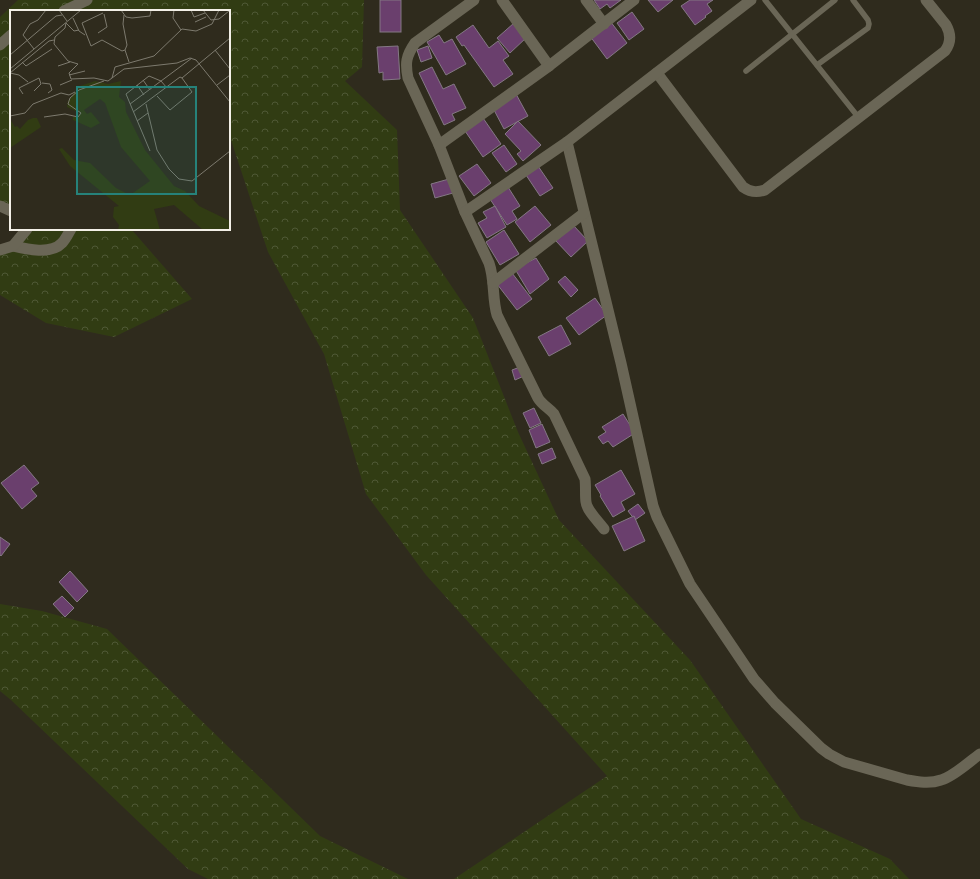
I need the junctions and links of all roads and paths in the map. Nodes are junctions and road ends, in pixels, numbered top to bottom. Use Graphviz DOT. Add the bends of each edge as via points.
graph roads {
  1 [pos="87,0"];
  2 [pos="474,0"];
  3 [pos="502,0"];
  4 [pos="586,0"];
  5 [pos="634,0"];
  6 [pos="765,0"];
  7 [pos="835,0"];
  8 [pos="853,0"];
  9 [pos="926,0"];
  10 [pos="743,2"];
  11 [pos="66,10"];
  12 [pos="604,24"];
  13 [pos="10,32"];
  14 [pos="792,34"];
  15 [pos="10,36"];
  16 [pos="0,37"];
  17 [pos="0,45"];
  18 [pos="817,65"];
  19 [pos="549,66"];
  20 [pos="746,71"];
  21 [pos="657,73"];
  22 [pos="859,118"];
  23 [pos="567,142"];
  24 [pos="438,145"];
  25 [pos="0,206"];
  26 [pos="10,211"];
  27 [pos="465,212"];
  28 [pos="584,213"];
  29 [pos="26,230"];
  30 [pos="70,230"];
  31 [pos="12,246"];
  32 [pos="0,250"];
  33 [pos="493,283"];
  34 [pos="604,529"];
  35 [pos="980,754"];
  1 -- 11 [label="street"];
  2 -- 24 [label="street" via="415,43 406,60 408,78"];
  3 -- 19 [label="street"];
  4 -- 12 [label="street"];
  5 -- 12 [label="street"];
  6 -- 14 [label="lane"];
  7 -- 14 [label="lane"];
  8 -- 18 [label="lane" via="868,20 868,28"];
  9 -- 22 [label="street" via="948,29 950,38 945,51"];
  10 -- 21 [label="street"];
  12 -- 19 [label="street"];
  13 -- 16 [label="street"];
  14 -- 18 [label="lane"];
  14 -- 20 [label="lane"];
  15 -- 17 [label="street"];
  18 -- 22 [label="lane"];
  19 -- 24 [label="street"];
  21 -- 22 [label="street" via="743,187 751,192 765,190"];
  21 -- 23 [label="street"];
  23 -- 27 [label="street"];
  23 -- 28 [label="street"];
  24 -- 27 [label="street"];
  25 -- 26 [label="street"];
  27 -- 33 [label="street" via="490,263"];
  28 -- 33 [label="street"];
  28 -- 35 [label="street" via="657,517 690,584 754,678 775,703 821,748 844,762 907,780 928,782 948,778"];
  29 -- 31 [label="street"];
  30 -- 31 [label="street" via="62,243 54,248 30,250"];
  31 -- 32 [label="street"];
  33 -- 34 [label="street" via="497,315 538,398 554,414 584,476 588,508"];
}
